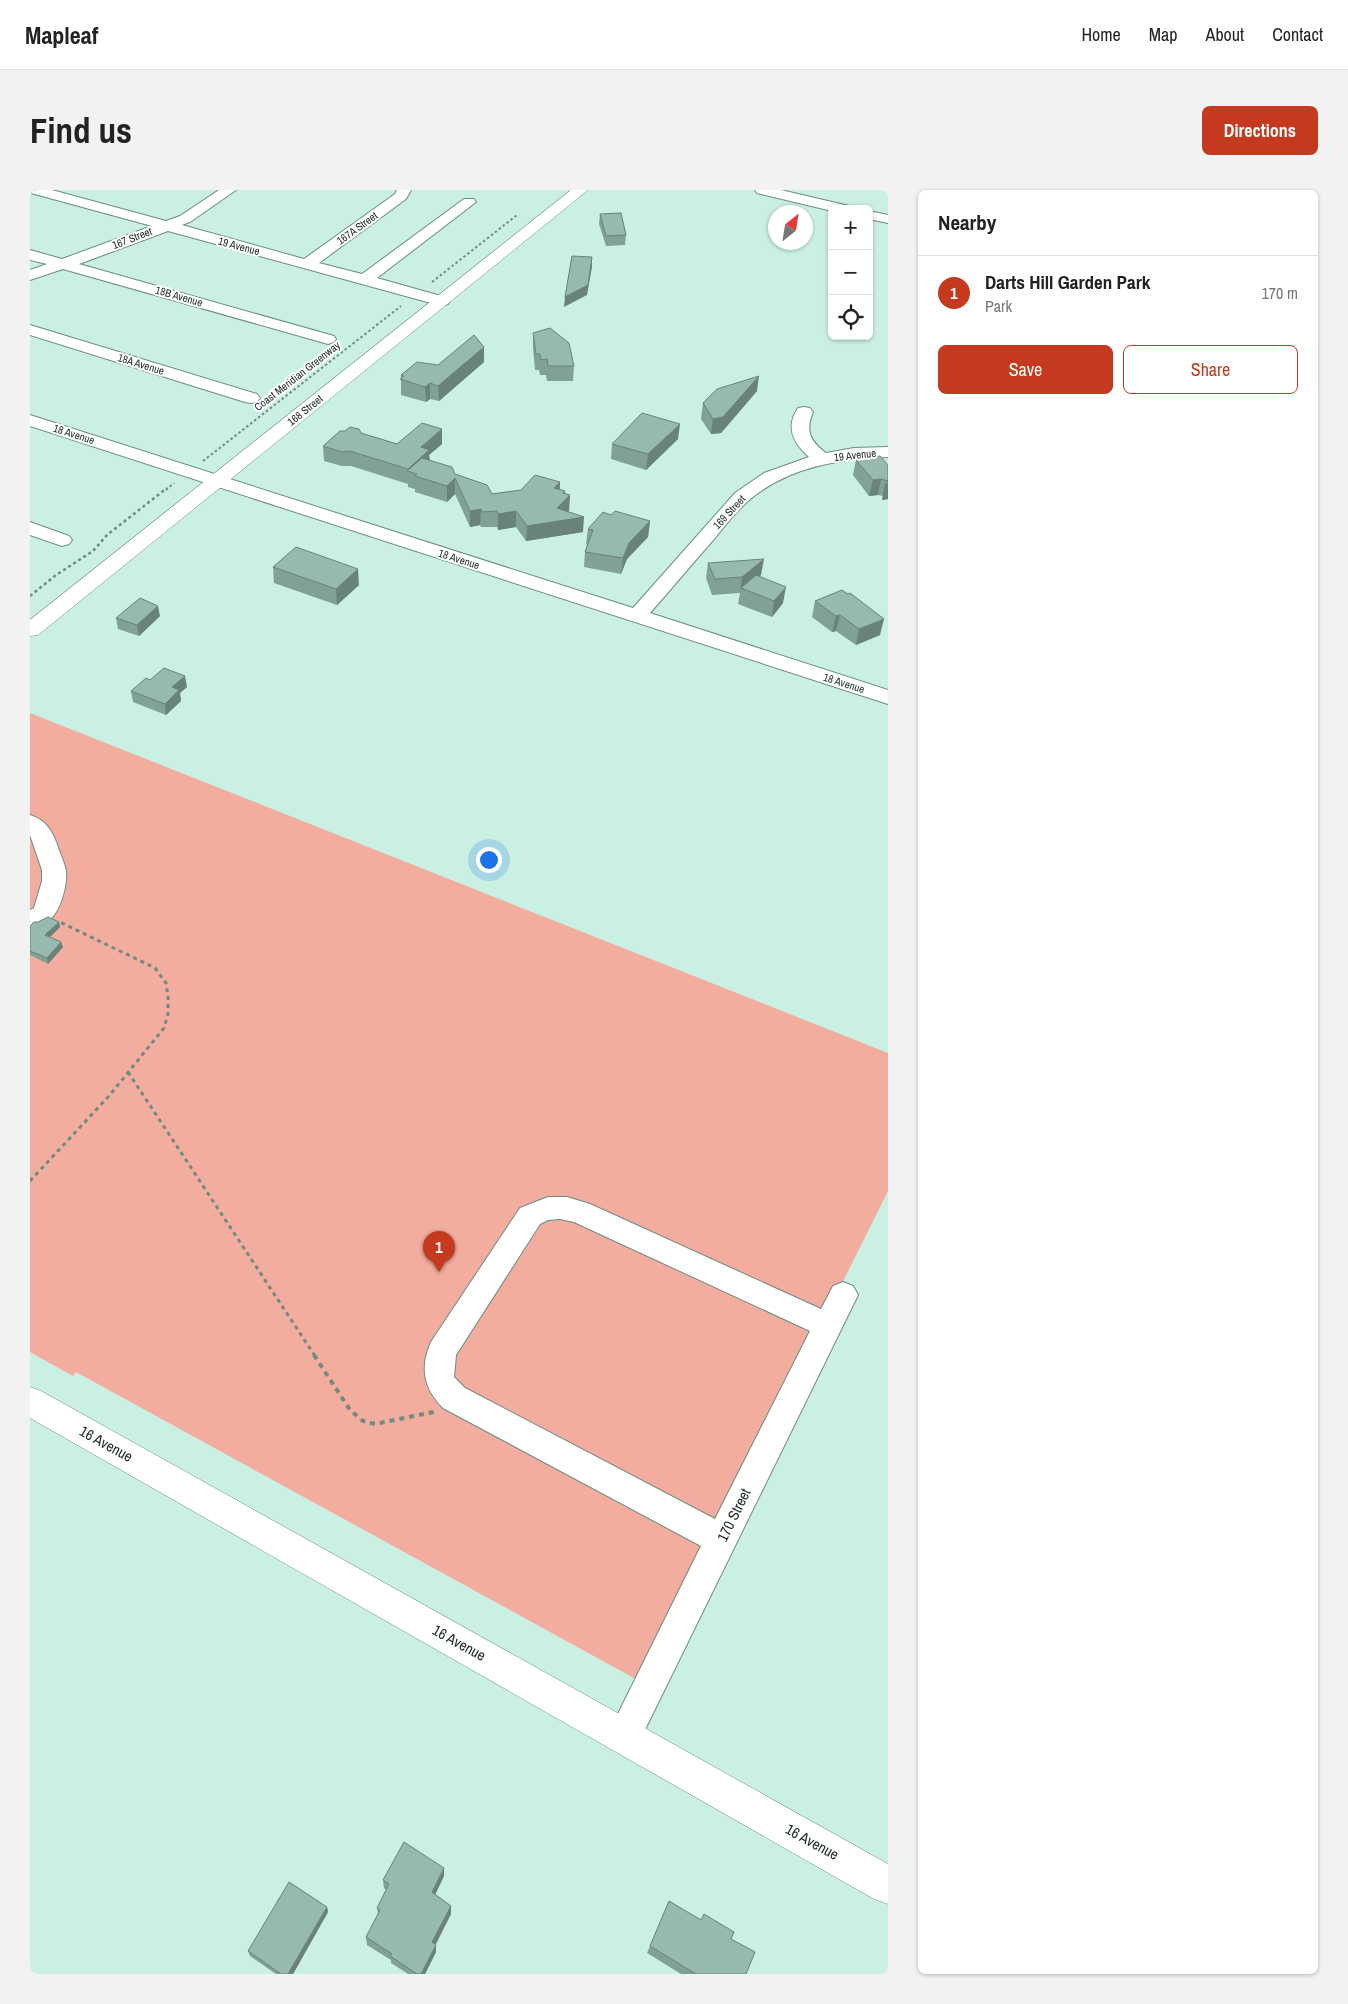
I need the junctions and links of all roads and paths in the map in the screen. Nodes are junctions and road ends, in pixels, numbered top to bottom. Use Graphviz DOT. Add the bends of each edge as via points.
graph roads {
  1 [pos="36,190"];
  2 [pos="229,190"];
  3 [pos="404,190"];
  4 [pos="580,190"];
  5 [pos="762,190"];
  6 [pos="469,202"];
  7 [pos="828,205"];
  8 [pos="517,216"];
  9 [pos="873,216"];
  10 [pos="888,219"];
  11 [pos="167,226"];
  12 [pos="30,255"];
  13 [pos="64,264"];
  14 [pos="307,264"];
  15 [pos="30,274"];
  16 [pos="364,280"];
  17 [pos="428,285"];
  18 [pos="442,301"];
  19 [pos="402,305"];
  20 [pos="30,330"];
  21 [pos="328,339"];
  22 [pos="251,398"];
  23 [pos="804,412"];
  24 [pos="30,420"];
  25 [pos="888,452"];
  26 [pos="823,459"];
  27 [pos="199,464"];
  28 [pos="217,481"];
  29 [pos="175,482"];
  30 [pos="30,528"];
  31 [pos="62,540"];
  32 [pos="30,596"];
  33 [pos="637,616"];
  34 [pos="30,630"];
  35 [pos="888,697"];
  36 [pos="30,823"];
  37 [pos="39,916"];
  38 [pos="128,1072"];
  39 [pos="30,1181"];
  40 [pos="844,1295"];
  41 [pos="828,1326"];
  42 [pos="30,1401"];
  43 [pos="436,1410"];
  44 [pos="722,1540"];
  45 [pos="624,1736"];
  46 [pos="888,1885"];
  1 -- 11 [label="street, 19 Avenue"];
  2 -- 11 [label="street, 167 Street" via="197,212"];
  3 -- 14 [label="street, 167A Street" via="401,196"];
  4 -- 18 [label="main road, 168 Street"];
  5 -- 7 [label="street"];
  6 -- 16 [label="street"];
  8 -- 17 [label="path"];
  9 -- 10 [label="street"];
  11 -- 13 [label="street, 167 Street"];
  11 -- 14 [label="street, 19 Avenue"];
  12 -- 13 [label="street, 18B Avenue"];
  13 -- 15 [label="street, 167 Street"];
  13 -- 21 [label="street, 18B Avenue"];
  14 -- 16 [label="street, 19 Avenue"];
  16 -- 18 [label="street, 19 Avenue"];
  18 -- 28 [label="main road, 168 Street"];
  19 -- 27 [label="path, Coast Meridian Greenway"];
  20 -- 22 [label="street, 18A Avenue"];
  23 -- 26 [label="street" via="798,424 800,436 809,449"];
  24 -- 28 [label="street, 18 Avenue"];
  25 -- 26 [label="street, 19 Avenue"];
  26 -- 33 [label="street, 169 Street" via="770,477 743,495"];
  28 -- 33 [label="street, 18 Avenue"];
  28 -- 34 [label="main road, 168 Street"];
  29 -- 32 [label="path" via="108,535 82,561 65,568"];
  30 -- 31 [label="street"];
  33 -- 35 [label="street, 18 Avenue"];
  36 -- 37 [label="street" via="42,833 54,870 54,881"];
  37 -- 38 [label="path" via="155,968 166,983 168,1014 164,1028"];
  38 -- 39 [label="path" via="110,1096"];
  38 -- 43 [label="path" via="350,1410 363,1421 375,1424 431,1414"];
  40 -- 41 [label="street, 170 Street"];
  41 -- 44 [label="street, 170 Street"];
  41 -- 44 [label="street" via="580,1212 550,1207 530,1216 442,1351 438,1378 454,1398"];
  42 -- 45 [label="main road, 16 Avenue"];
  44 -- 45 [label="street, 170 Street"];
  45 -- 46 [label="main road, 16 Avenue"];
}
